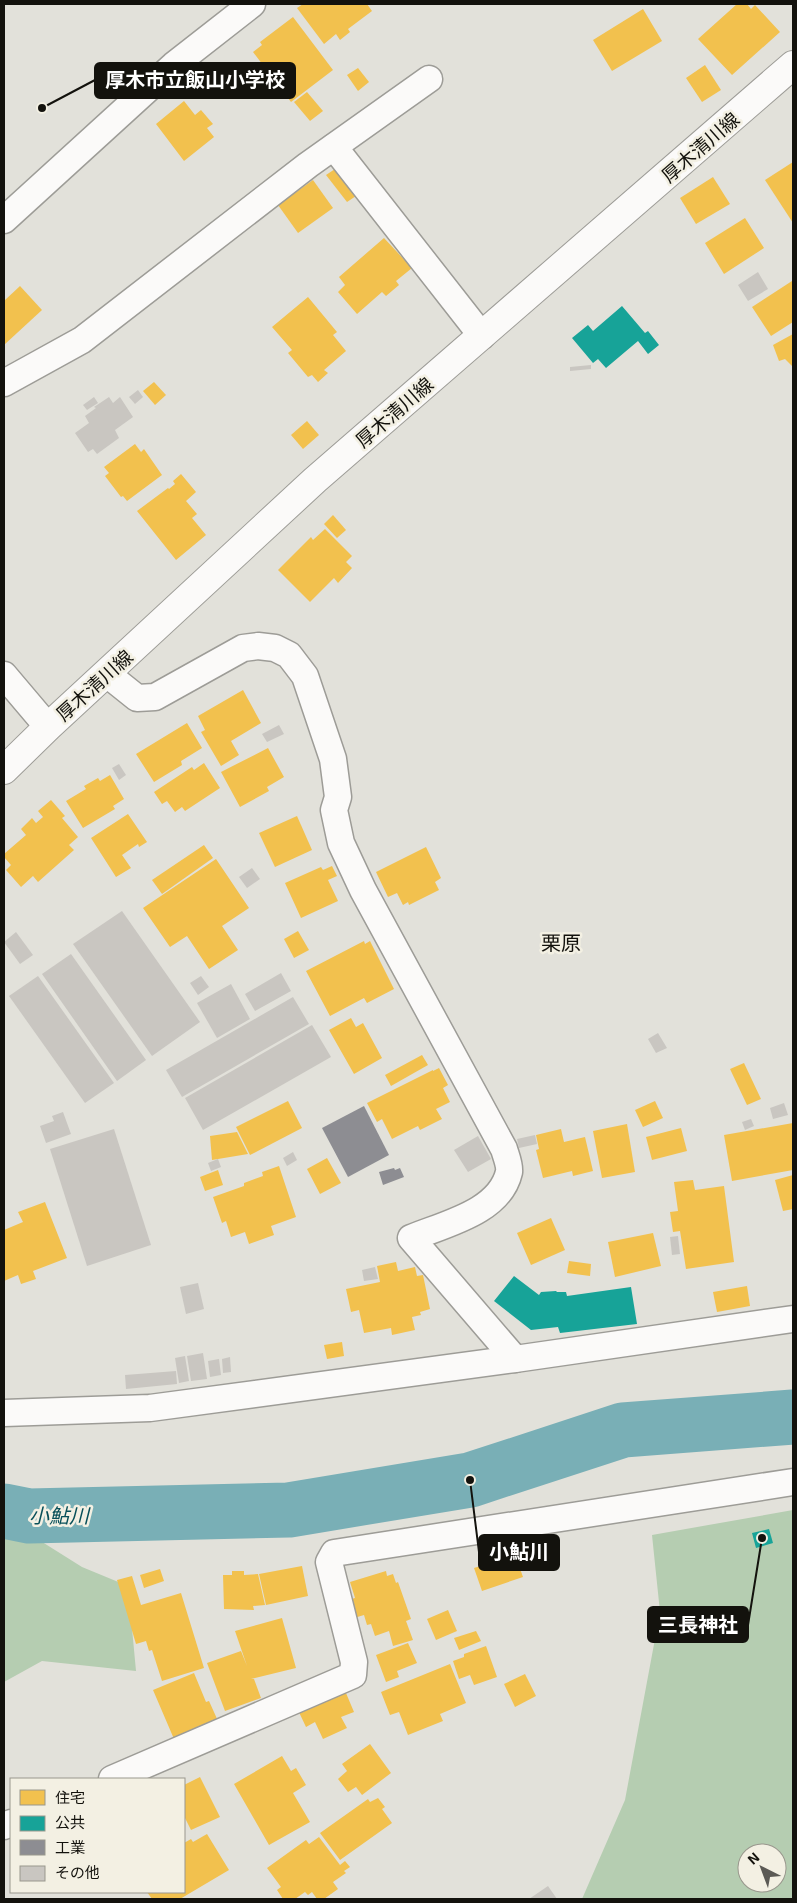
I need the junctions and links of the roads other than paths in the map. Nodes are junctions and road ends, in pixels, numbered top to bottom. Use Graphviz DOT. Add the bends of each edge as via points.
graph roads {
  1 [pos="252,4"];
  2 [pos="793,65"];
  3 [pos="429,79"];
  4 [pos="334,147"];
  5 [pos="4,220"];
  6 [pos="482,336"];
  7 [pos="4,383"];
  8 [pos="106,674"];
  9 [pos="4,675"];
  10 [pos="48,727"];
  11 [pos="4,770"];
  12 [pos="793,1319"];
  13 [pos="515,1359"];
  14 [pos="4,1412"];
  15 [pos="793,1482"];
  16 [pos="114,1778"];
  1 -- 5 [label="street" via="174,65"];
  2 -- 6 [label="main road, 厚木清川線"];
  3 -- 4 [label="street"];
  4 -- 6 [label="street"];
  4 -- 7 [label="street" via="82,340"];
  6 -- 8 [label="main road, 厚木清川線" via="315,480"];
  8 -- 10 [label="main road, 厚木清川線"];
  8 -- 13 [label="street" via="137,698 155,697 243,648 258,646 275,648 289,655 305,676 333,759 338,797 334,810 341,843 363,890 504,1149 509,1170 501,1192 481,1210 411,1238"];
  9 -- 10 [label="street"];
  10 -- 11 [label="main road, 厚木清川線"];
  12 -- 13 [label="street"];
  13 -- 14 [label="street" via="150,1408"];
  15 -- 16 [label="street" via="334,1553 329,1562 354,1662 353,1675"];
}
